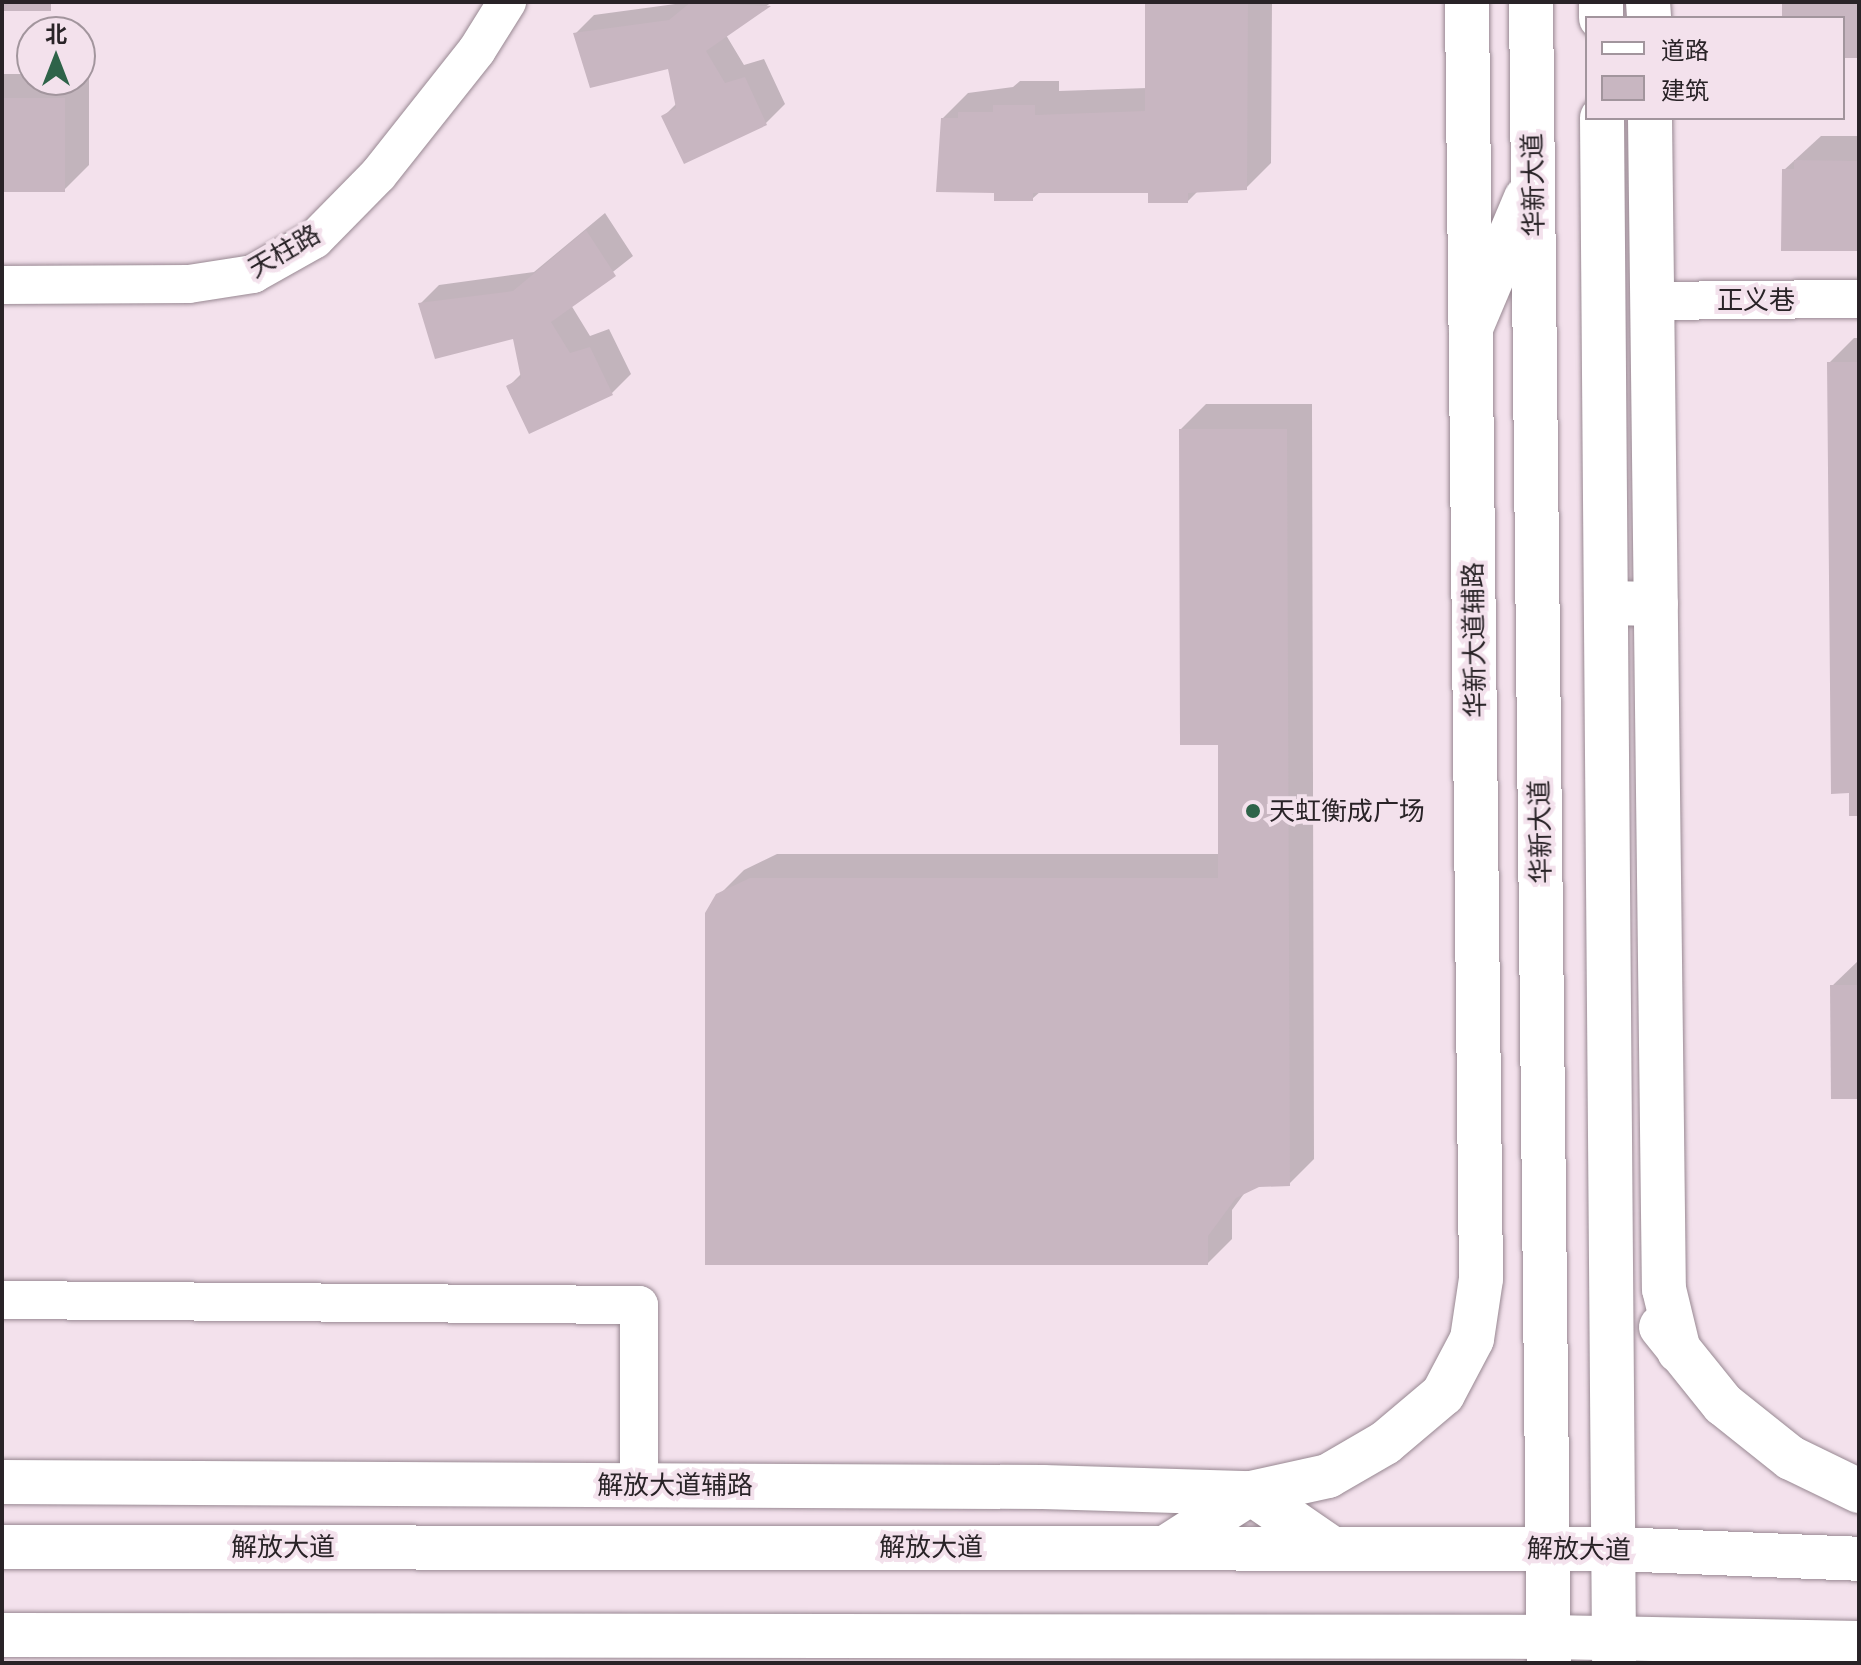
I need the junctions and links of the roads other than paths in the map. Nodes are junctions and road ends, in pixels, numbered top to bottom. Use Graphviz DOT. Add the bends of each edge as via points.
graph roads {
  1 [pos="507,2"];
  2 [pos="1467,2"];
  3 [pos="1531,2"];
  4 [pos="1602,120"];
  5 [pos="1650,120"];
  6 [pos="1533,181"];
  7 [pos="2,285"];
  8 [pos="1859,299"];
  9 [pos="1652,301"];
  10 [pos="1471,328"];
  11 [pos="1608,603"];
  12 [pos="1656,604"];
  13 [pos="1613,1261"];
  14 [pos="2,1300"];
  15 [pos="1679,1351"];
  16 [pos="2,1482"];
  17 [pos="639,1485"];
  18 [pos="1859,1491"];
  19 [pos="1251,1493"];
  20 [pos="2,1547"];
  21 [pos="1165,1548"];
  22 [pos="1331,1548"];
  23 [pos="1548,1549"];
  24 [pos="1615,1549"];
  25 [pos="1859,1559"];
  26 [pos="2,1635"];
  27 [pos="1802,1643"];
  28 [pos="1859,1643"];
  29 [pos="1549,1650"];
  30 [pos="1614,1652"];
  31 [pos="1859,1662"];
  1 -- 7 [label="street, 天柱路" via="477,50 378,175 315,239 253,274 189,284"];
  2 -- 10 [label="main road, 华新大道辅路"];
  3 -- 6 [label="main road, 华新大道"];
  4 -- 11 [label="main road"];
  5 -- 9 [label="main road"];
  6 -- 10 [label="main road"];
  6 -- 23 [label="main road, 华新大道"];
  8 -- 9 [label="street, 正义巷"];
  9 -- 12 [label="main road"];
  10 -- 19 [label="main road, 华新大道辅路" via="1481,1279 1472,1339 1443,1394 1385,1443 1328,1476"];
  11 -- 12 [label="main road"];
  11 -- 13 [label="main road"];
  12 -- 15 [label="main road" via="1664,1289"];
  13 -- 15 [label="main road"];
  13 -- 24 [label="main road"];
  14 -- 17 [label="street" via="639,1305"];
  15 -- 18 [label="main road" via="1723,1404 1791,1458"];
  16 -- 17 [label="main road, 解放大道辅路"];
  17 -- 19 [label="main road, 解放大道辅路"];
  19 -- 21 [label="main road"];
  19 -- 22 [label="main road"];
  20 -- 21 [label="main road, 解放大道"];
  21 -- 22 [label="main road, 解放大道"];
  22 -- 23 [label="main road, 解放大道"];
  23 -- 24 [label="main road, 解放大道"];
  23 -- 29 [label="main road, 华新大道"];
  24 -- 25 [label="main road, 解放大道"];
  24 -- 30 [label="main road"];
  26 -- 29 [label="main road"];
  27 -- 28 [label="main road"];
  27 -- 30 [label="main road"];
  27 -- 31 [label="main road"];
  29 -- 30 [label="main road"];
}
